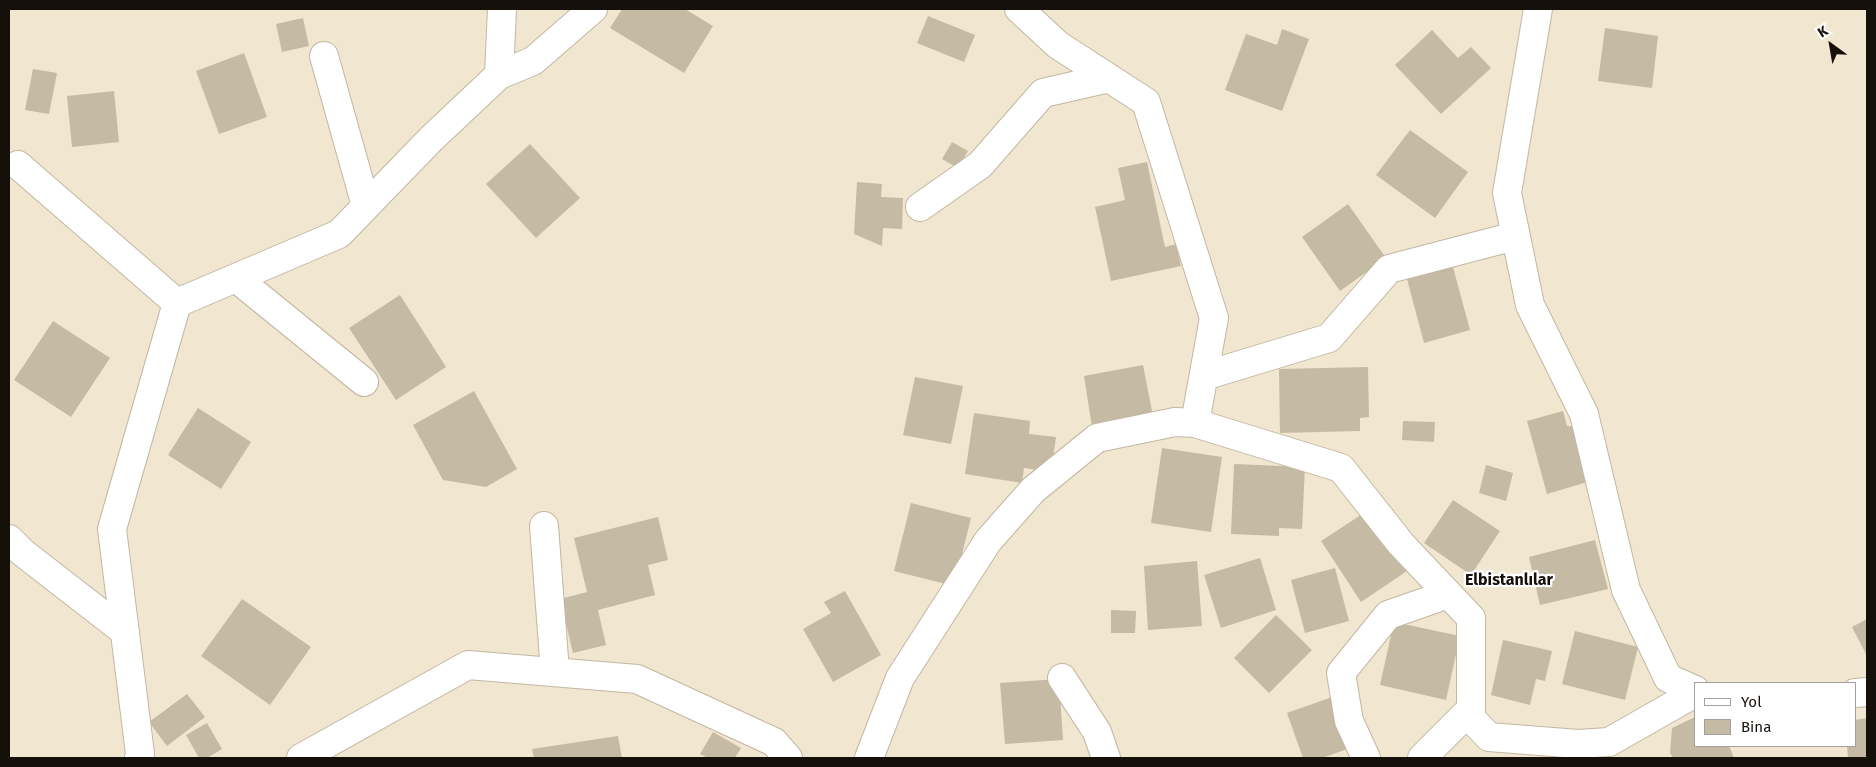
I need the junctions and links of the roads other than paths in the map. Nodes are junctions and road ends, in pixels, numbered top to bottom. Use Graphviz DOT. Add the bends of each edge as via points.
graph roads {
  1 [pos="502,9"];
  2 [pos="593,9"];
  3 [pos="1019,9"];
  4 [pos="1538,9"];
  5 [pos="324,56"];
  6 [pos="499,74"];
  7 [pos="1109,78"];
  8 [pos="18,165"];
  9 [pos="366,206"];
  10 [pos="920,207"];
  11 [pos="1516,236"];
  12 [pos="236,278"];
  13 [pos="177,303"];
  14 [pos="1204,376"];
  15 [pos="364,382"];
  16 [pos="1195,423"];
  17 [pos="544,526"];
  18 [pos="9,539"];
  19 [pos="1448,594"];
  20 [pos="125,632"];
  21 [pos="555,672"];
  22 [pos="1062,678"];
  23 [pos="1694,691"];
  24 [pos="1694,693"];
  25 [pos="1467,714"];
  26 [pos="1611,750"];
  27 [pos="139,758"];
  28 [pos="301,758"];
  29 [pos="788,758"];
  30 [pos="869,758"];
  31 [pos="1106,758"];
  32 [pos="1366,758"];
  33 [pos="1422,758"];
  1 -- 6 [label="lane"];
  2 -- 6 [label="lane" via="533,61"];
  3 -- 7 [label="lane" via="1058,45"];
  4 -- 11 [label="lane" via="1507,193"];
  5 -- 9 [label="lane"];
  6 -- 9 [label="lane"];
  7 -- 10 [label="lane" via="1043,93 980,165"];
  7 -- 14 [label="lane" via="1146,102 1214,318"];
  8 -- 13 [label="lane"];
  9 -- 12 [label="lane" via="339,234"];
  11 -- 14 [label="lane" via="1389,269 1329,338"];
  11 -- 23 [label="lane" via="1530,305 1584,414 1626,590 1668,678"];
  12 -- 13 [label="lane"];
  12 -- 15 [label="lane"];
  13 -- 20 [label="lane" via="112,529"];
  14 -- 16 [label="lane"];
  16 -- 19 [label="lane" via="1341,468 1401,544"];
  16 -- 30 [label="lane" via="1175,422 1097,438 1033,490 988,542 900,678"];
  17 -- 21 [label="lane"];
  18 -- 20 [label="lane"];
  19 -- 25 [label="lane" via="1471,618 1471,709"];
  19 -- 32 [label="lane" via="1388,615 1341,673 1349,721"];
  20 -- 27 [label="lane"];
  21 -- 28 [label="lane" via="468,665"];
  21 -- 29 [label="lane" via="637,679 774,742"];
  22 -- 31 [label="lane" via="1097,732"];
  24 -- 26 [label="lane"];
  25 -- 26 [label="lane" via="1489,737"];
  25 -- 33 [label="lane"];
}
